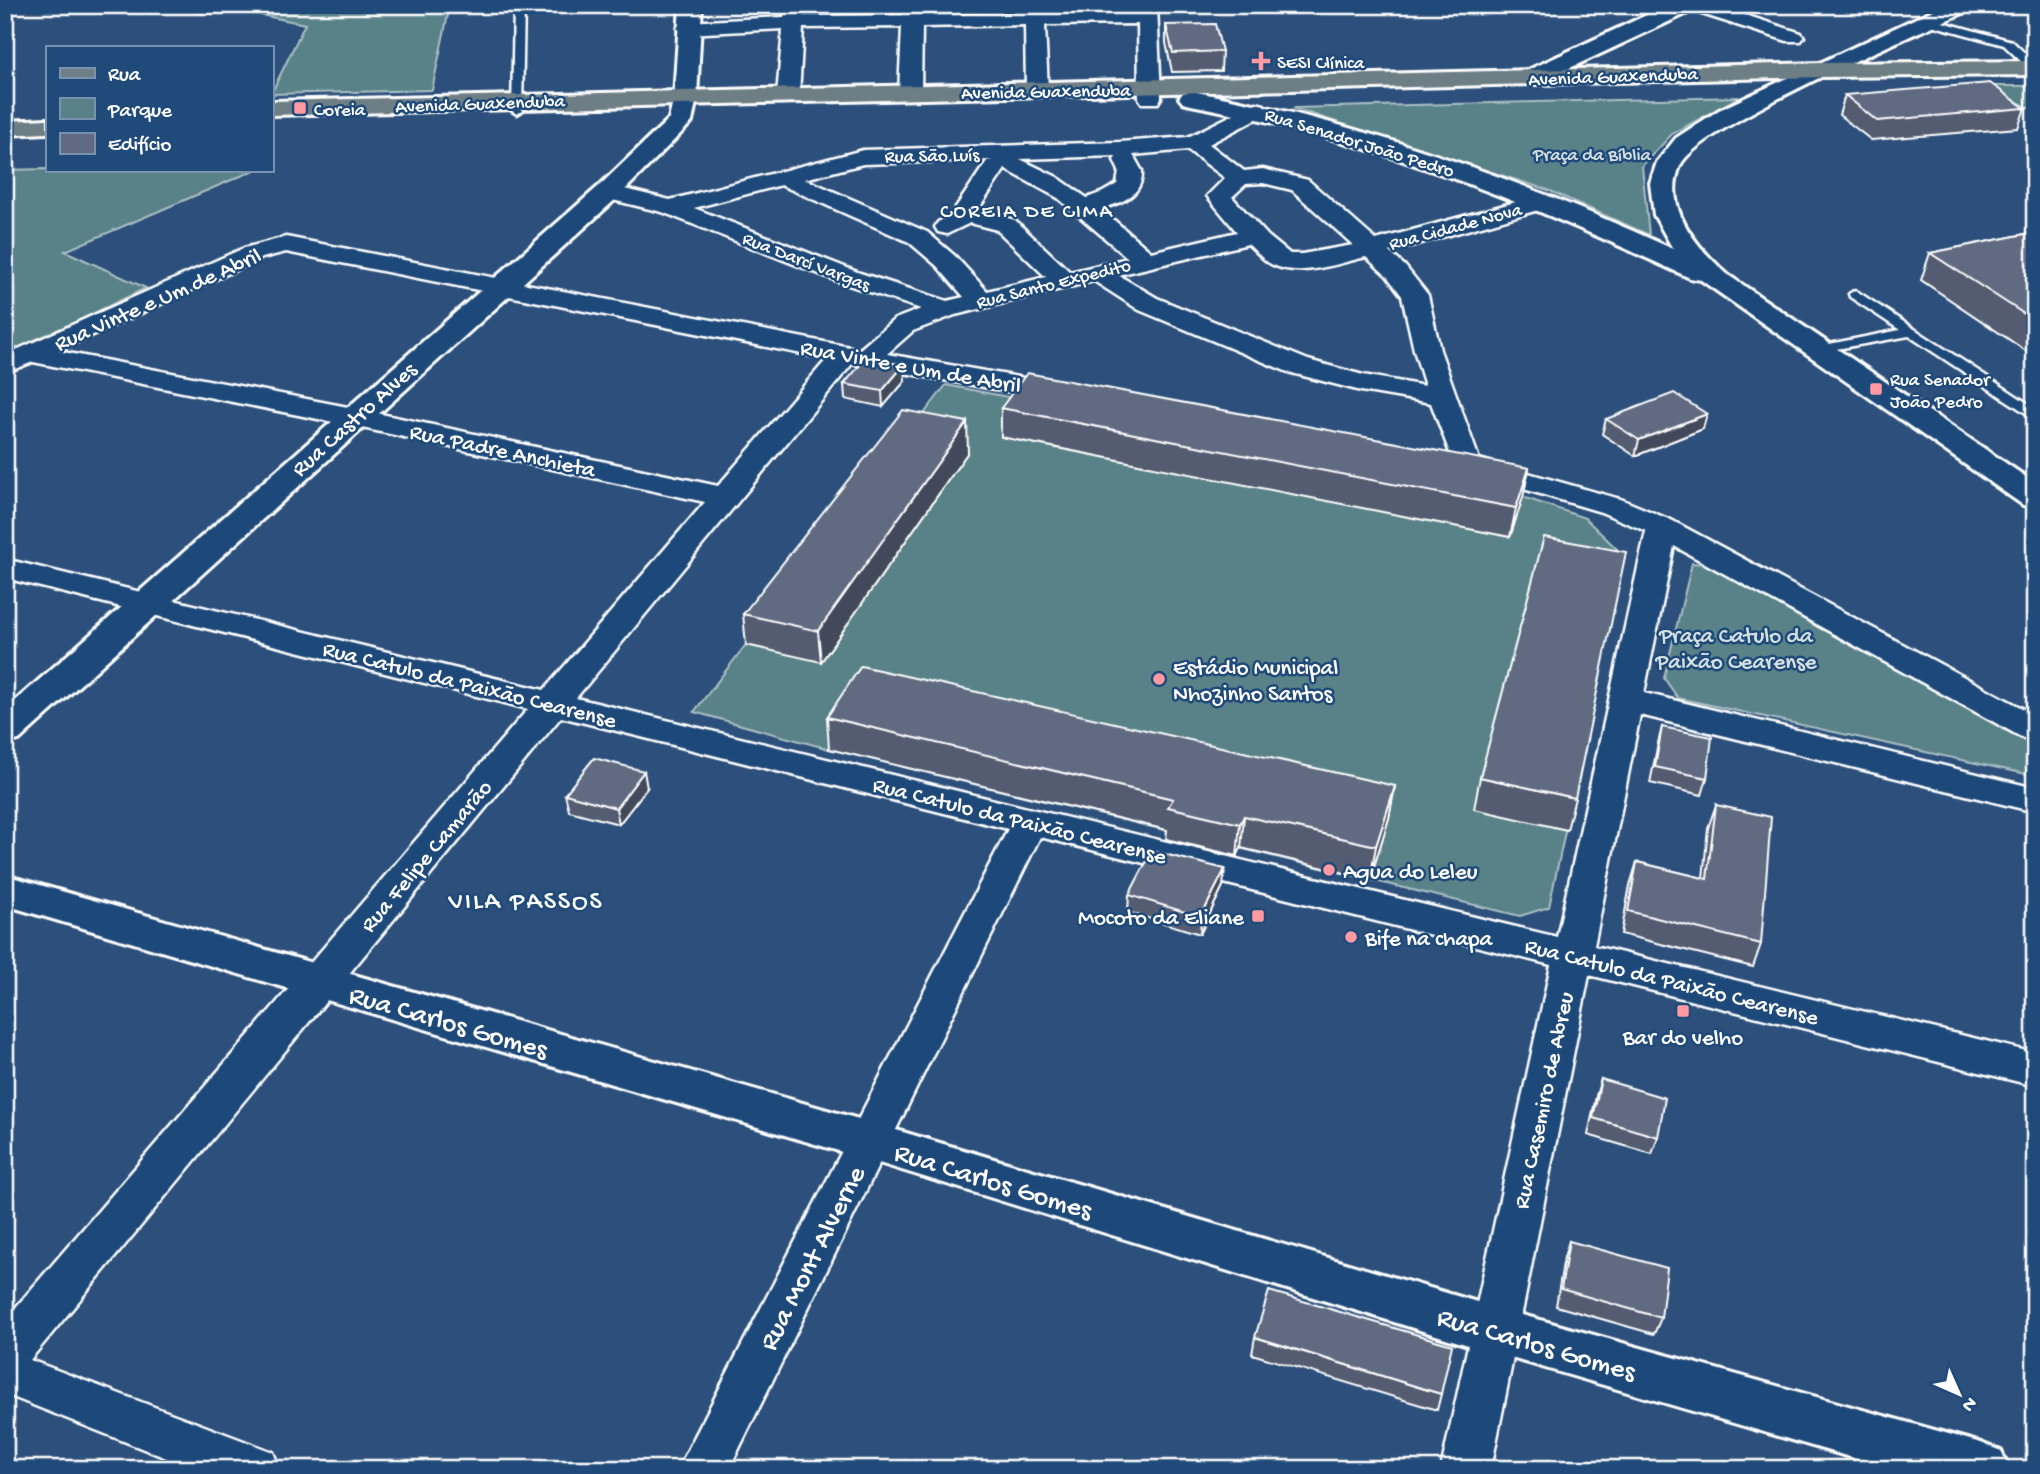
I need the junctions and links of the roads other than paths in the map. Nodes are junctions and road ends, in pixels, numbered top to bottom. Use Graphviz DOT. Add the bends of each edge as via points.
graph roads {
  1 [pos="46,5"];
  2 [pos="100,5"];
  3 [pos="519,5"];
  4 [pos="1686,5"];
  5 [pos="1693,5"];
  6 [pos="1962,5"];
  7 [pos="1033,11"];
  8 [pos="1148,11"];
  9 [pos="913,13"];
  10 [pos="794,14"];
  11 [pos="689,17"];
  12 [pos="1928,21"];
  13 [pos="1794,37"];
  14 [pos="2035,68"];
  15 [pos="1822,70"];
  16 [pos="1532,78"];
  17 [pos="2035,82"];
  18 [pos="1869,84"];
  19 [pos="1789,86"];
  20 [pos="1037,90"];
  21 [pos="910,92"];
  22 [pos="1150,93"];
  23 [pos="788,95"];
  24 [pos="1191,98"];
  25 [pos="1292,98"];
  26 [pos="686,102"];
  27 [pos="516,106"];
  28 [pos="273,108"];
  29 [pos="1256,110"];
  30 [pos="46,116"];
  31 [pos="5,118"];
  32 [pos="273,118"];
  33 [pos="46,126"];
  34 [pos="5,128"];
  35 [pos="1193,143"];
  36 [pos="1123,155"];
  37 [pos="781,177"];
  38 [pos="1239,177"];
  39 [pos="608,192"];
  40 [pos="1542,202"];
  41 [pos="1082,206"];
  42 [pos="670,207"];
  43 [pos="964,215"];
  44 [pos="1254,235"];
  45 [pos="918,237"];
  46 [pos="1368,248"];
  47 [pos="1145,260"];
  48 [pos="1097,271"];
  49 [pos="1065,281"];
  50 [pos="1718,281"];
  51 [pos="500,286"];
  52 [pos="1855,294"];
  53 [pos="981,300"];
  54 [pos="946,309"];
  55 [pos="1910,332"];
  56 [pos="1819,350"];
  57 [pos="33,355"];
  58 [pos="856,356"];
  59 [pos="5,365"];
  60 [pos="1084,396"];
  61 [pos="1443,397"];
  62 [pos="2035,415"];
  63 [pos="353,417"];
  64 [pos="726,497"];
  65 [pos="2035,498"];
  66 [pos="1662,527"];
  67 [pos="5,568"];
  68 [pos="150,604"];
  69 [pos="1626,700"];
  70 [pos="552,703"];
  71 [pos="2035,730"];
  72 [pos="5,731"];
  73 [pos="2035,800"];
  74 [pos="1030,821"];
  75 [pos="5,890"];
  76 [pos="1572,955"];
  77 [pos="319,982"];
  78 [pos="2035,1070"];
  79 [pos="869,1141"];
  80 [pos="1494,1330"];
  81 [pos="5,1355"];
  82 [pos="5,1372"];
  83 [pos="255,1469"];
  84 [pos="704,1469"];
  85 [pos="1466,1469"];
  86 [pos="1981,1469"];
  1 -- 2 [label="lane" via="88,9"];
  3 -- 27 [label="lane"];
  4 -- 16 [label="street"];
  5 -- 13 [label="street"];
  6 -- 12 [label="street, Rua Senador João Pedro"];
  7 -- 8 [label="street"];
  7 -- 9 [label="street"];
  7 -- 20 [label="street"];
  8 -- 22 [label="street"];
  9 -- 10 [label="street"];
  9 -- 21 [label="street"];
  10 -- 11 [label="street"];
  10 -- 23 [label="street"];
  11 -- 26 [label="street"];
  12 -- 14 [label="lane" via="2008,43"];
  12 -- 15 [label="street, Rua Senador João Pedro"];
  14 -- 15 [label="main road, Avenida Guaxenduba"];
  15 -- 16 [label="main road, Avenida Guaxenduba"];
  15 -- 18 [label="main road"];
  15 -- 19 [label="street, Rua Senador João Pedro"];
  16 -- 22 [label="main road, Avenida Guaxenduba"];
  16 -- 25 [label="main road" via="1508,89"];
  17 -- 18 [label="main road"];
  18 -- 19 [label="main road, Avenida Guaxenduba"];
  19 -- 25 [label="main road, Avenida Guaxenduba"];
  19 -- 50 [label="street, Rua Senador João Pedro" via="1699,132 1671,157 1665,170 1663,195 1676,235"];
  20 -- 21 [label="main road, Avenida Guaxenduba"];
  20 -- 22 [label="main road, Avenida Guaxenduba"];
  21 -- 23 [label="main road, Avenida Guaxenduba"];
  22 -- 24 [label="main road, Avenida Guaxenduba"];
  22 -- 26 [label="main road, Avenida Guaxenduba"];
  23 -- 26 [label="main road, Avenida Guaxenduba"];
  24 -- 25 [label="main road, Avenida Guaxenduba"];
  24 -- 29 [label="street, Rua Senador João Pedro"];
  26 -- 27 [label="main road, Avenida Guaxenduba"];
  26 -- 39 [label="street, Rua Castro Alves" via="680,122"];
  27 -- 28 [label="main road, Avenida Guaxenduba"];
  27 -- 32 [label="main road, Avenida Guaxenduba"];
  29 -- 35 [label="street, Rua São Luís"];
  29 -- 40 [label="street, Rua Senador João Pedro" via="1384,146"];
  30 -- 31 [label="main road"];
  33 -- 34 [label="main road"];
  35 -- 36 [label="street, Rua São Luís"];
  35 -- 38 [label="street"];
  36 -- 37 [label="street, Rua São Luís" via="880,155"];
  36 -- 41 [label="street" via="1133,172 1127,187 1106,200"];
  37 -- 42 [label="street, Rua São Luís"];
  37 -- 45 [label="street"];
  38 -- 44 [label="street, Rua Cidade Nova" via="1219,196"];
  38 -- 46 [label="street, Rua Cidade Nova" via="1279,178 1300,185"];
  39 -- 42 [label="street, Rua São Luís"];
  39 -- 51 [label="street, Rua Castro Alves"];
  40 -- 46 [label="street, Rua Cidade Nova"];
  40 -- 50 [label="street, Rua Senador João Pedro"];
  41 -- 43 [label="street" via="1049,181 1003,165"];
  41 -- 47 [label="street"];
  42 -- 54 [label="street, Rua Darcí Vargas" via="850,278"];
  43 -- 45 [label="street" via="948,227"];
  43 -- 49 [label="street" via="1006,225"];
  44 -- 46 [label="street, Rua Cidade Nova" via="1283,260 1314,260"];
  44 -- 47 [label="street, Rua Santo Expedito"];
  45 -- 53 [label="street"];
  46 -- 61 [label="street" via="1396,271 1415,295"];
  47 -- 48 [label="street, Rua Santo Expedito"];
  48 -- 49 [label="street, Rua Santo Expedito"];
  48 -- 61 [label="street" via="1148,303 1298,366"];
  49 -- 53 [label="street, Rua Santo Expedito"];
  50 -- 56 [label="street, Rua Senador João Pedro"];
  51 -- 57 [label="street, Rua Vinte e Um de Abril" via="286,244 253,253"];
  51 -- 58 [label="street, Rua Vinte e Um de Abril"];
  51 -- 63 [label="street, Rua Castro Alves"];
  52 -- 55 [label="lane"];
  53 -- 54 [label="street, Rua Santo Expedito"];
  54 -- 58 [label="street, Rua Santo Expedito" via="904,325"];
  55 -- 56 [label="lane"];
  55 -- 62 [label="lane"];
  56 -- 65 [label="street, Rua Senador João Pedro"];
  57 -- 59 [label="street, Rua Vinte e Um de Abril"];
  57 -- 63 [label="street, Rua Padre Anchieta"];
  58 -- 60 [label="street, Rua Vinte e Um de Abril"];
  58 -- 64 [label="street, Rua Felipe Camarão"];
  61 -- 66 [label="street" via="1452,460 1612,506"];
  63 -- 64 [label="street, Rua Padre Anchieta"];
  63 -- 68 [label="street, Rua Castro Alves"];
  64 -- 70 [label="street, Rua Felipe Camarão"];
  66 -- 69 [label="street, Rua Casemiro de Abreu"];
  66 -- 71 [label="street"];
  67 -- 68 [label="street, Rua Catulo da Paixão Cearense"];
  68 -- 70 [label="street, Rua Catulo da Paixão Cearense"];
  68 -- 72 [label="street, Rua Castro Alves"];
  69 -- 73 [label="street"];
  69 -- 76 [label="street, Rua Casemiro de Abreu"];
  70 -- 74 [label="street, Rua Catulo da Paixão Cearense"];
  70 -- 77 [label="street, Rua Felipe Camarão"];
  74 -- 76 [label="street, Rua Catulo da Paixão Cearense"];
  74 -- 79 [label="street, Rua Mont Alverne"];
  75 -- 77 [label="street, Rua Carlos Gomes"];
  76 -- 78 [label="street, Rua Catulo da Paixão Cearense"];
  76 -- 80 [label="street, Rua Casemiro de Abreu"];
  77 -- 79 [label="street, Rua Carlos Gomes"];
  77 -- 81 [label="street, Rua Felipe Camarão"];
  79 -- 80 [label="street, Rua Carlos Gomes"];
  79 -- 84 [label="street, Rua Mont Alverne"];
  80 -- 85 [label="street, Rua Casemiro de Abreu"];
  80 -- 86 [label="street, Rua Carlos Gomes"];
  82 -- 83 [label="street"];
}
